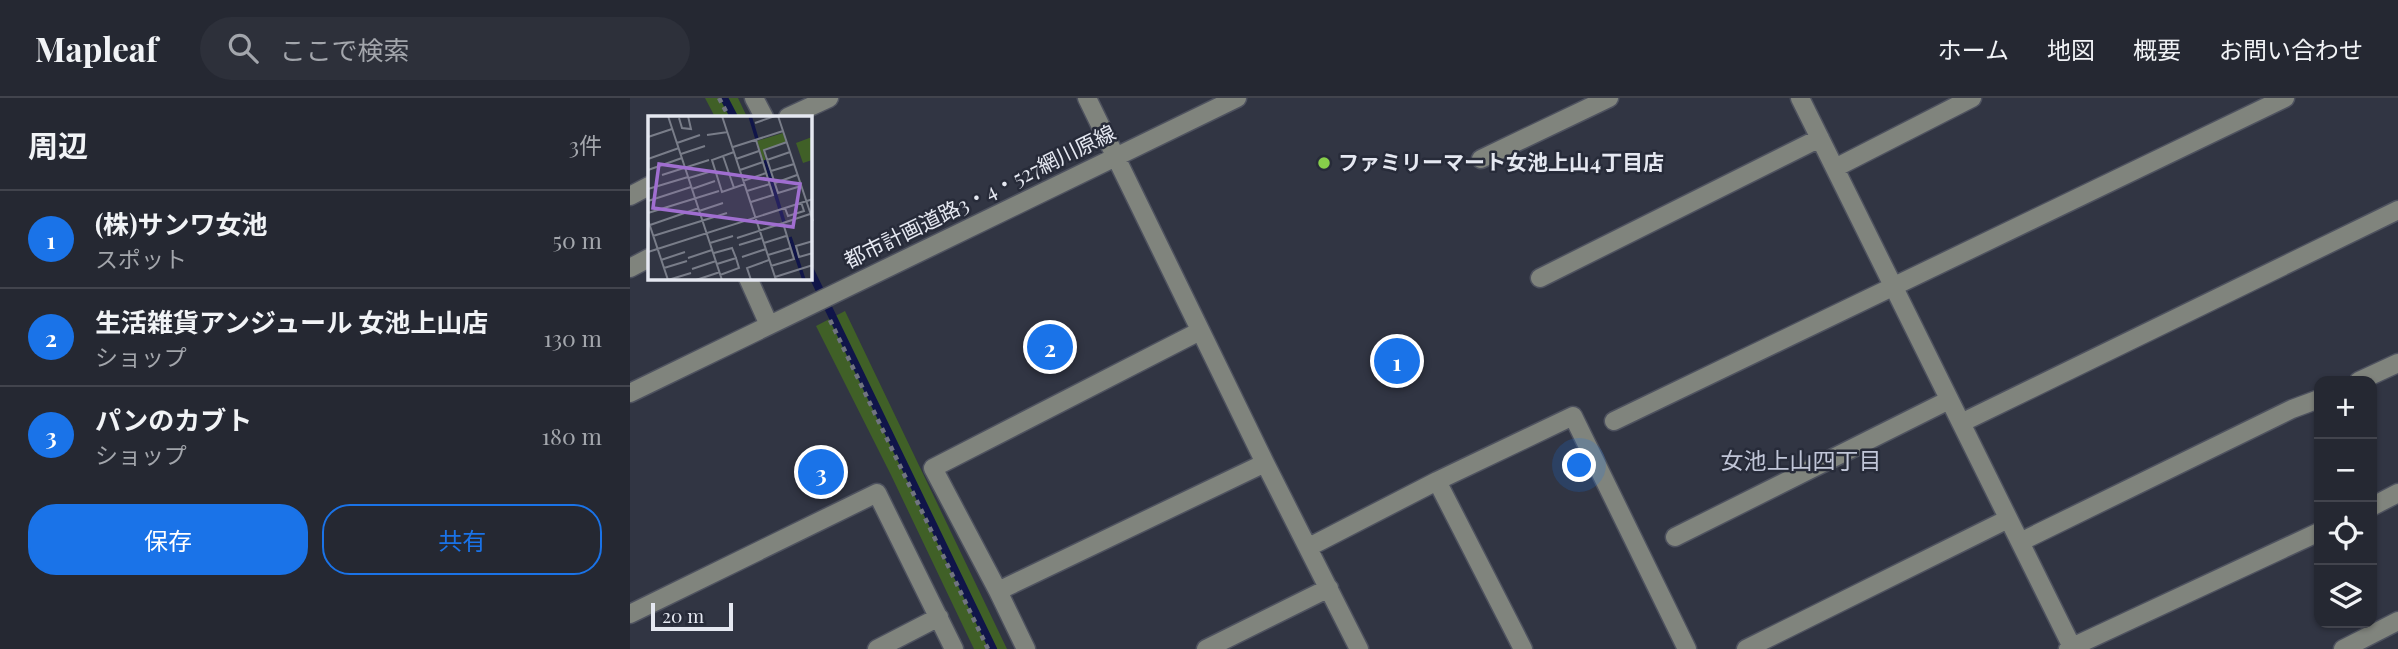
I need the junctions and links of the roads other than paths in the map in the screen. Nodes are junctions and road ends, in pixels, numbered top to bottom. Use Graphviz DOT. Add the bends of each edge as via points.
graph roads {
  1 [pos="754,98"];
  2 [pos="829,98"];
  3 [pos="1087,98"];
  4 [pos="1237,98"];
  5 [pos="1609,98"];
  6 [pos="1800,98"];
  7 [pos="1972,98"];
  8 [pos="2285,98"];
  9 [pos="763,116"];
  10 [pos="790,116"];
  11 [pos="1820,138"];
  12 [pos="1115,157"];
  13 [pos="1481,159"];
  14 [pos="1835,168"];
  15 [pos="648,187"];
  16 [pos="630,196"];
  17 [pos="2398,210"];
  18 [pos="648,259"];
  19 [pos="630,268"];
  20 [pos="1540,278"];
  21 [pos="749,280"];
  22 [pos="1894,288"];
  23 [pos="769,325"];
  24 [pos="1200,331"];
  25 [pos="2398,363"];
  26 [pos="2370,376"];
  27 [pos="630,393"];
  28 [pos="1949,400"];
  29 [pos="2314,401"];
  30 [pos="1614,421"];
  31 [pos="1961,423"];
  32 [pos="1265,463"];
  33 [pos="1437,481"];
  34 [pos="2398,493"];
  35 [pos="2377,504"];
  36 [pos="2008,519"];
  37 [pos="2314,534"];
  38 [pos="1675,537"];
  39 [pos="2020,542"];
  40 [pos="1308,547"];
  41 [pos="1329,588"];
  42 [pos="998,591"];
  43 [pos="630,614"];
  44 [pos="939,617"];
  45 [pos="2398,621"];
  46 [pos="2071,648"];
  47 [pos="877,649"];
  48 [pos="954,649"];
  49 [pos="1026,649"];
  50 [pos="1206,649"];
  51 [pos="1359,649"];
  52 [pos="1523,649"];
  53 [pos="1687,649"];
  54 [pos="1746,649"];
  55 [pos="2343,649"];
  1 -- 9 [label="street"];
  2 -- 10 [label="street"];
  3 -- 12 [label="street"];
  4 -- 12 [label="street, 都市計画道路3・4・527網川原線"];
  5 -- 13 [label="street"];
  6 -- 11 [label="street"];
  7 -- 14 [label="street"];
  8 -- 22 [label="street"];
  11 -- 14 [label="street"];
  11 -- 20 [label="street"];
  12 -- 23 [label="street, 都市計画道路3・4・527網川原線"];
  12 -- 24 [label="street"];
  14 -- 22 [label="street"];
  15 -- 16 [label="street"];
  17 -- 31 [label="street"];
  18 -- 19 [label="street"];
  21 -- 23 [label="street"];
  22 -- 28 [label="street"];
  22 -- 30 [label="street"];
  23 -- 27 [label="street, 都市計画道路3・4・527網川原線"];
  24 -- 32 [label="street"];
  24 -- 42 [label="street" via="933,468"];
  25 -- 26 [label="street"];
  28 -- 31 [label="street"];
  28 -- 38 [label="street"];
  29 -- 39 [label="street"];
  31 -- 36 [label="street"];
  32 -- 40 [label="street"];
  32 -- 42 [label="street"];
  33 -- 40 [label="street"];
  33 -- 52 [label="street"];
  33 -- 53 [label="street" via="1573,416"];
  34 -- 35 [label="street"];
  36 -- 39 [label="street"];
  36 -- 54 [label="street"];
  37 -- 46 [label="street"];
  39 -- 46 [label="street"];
  40 -- 41 [label="street"];
  41 -- 50 [label="street"];
  41 -- 51 [label="street"];
  42 -- 49 [label="street"];
  43 -- 44 [label="street" via="877,493"];
  44 -- 47 [label="street"];
  44 -- 48 [label="street"];
  45 -- 55 [label="street"];
}
